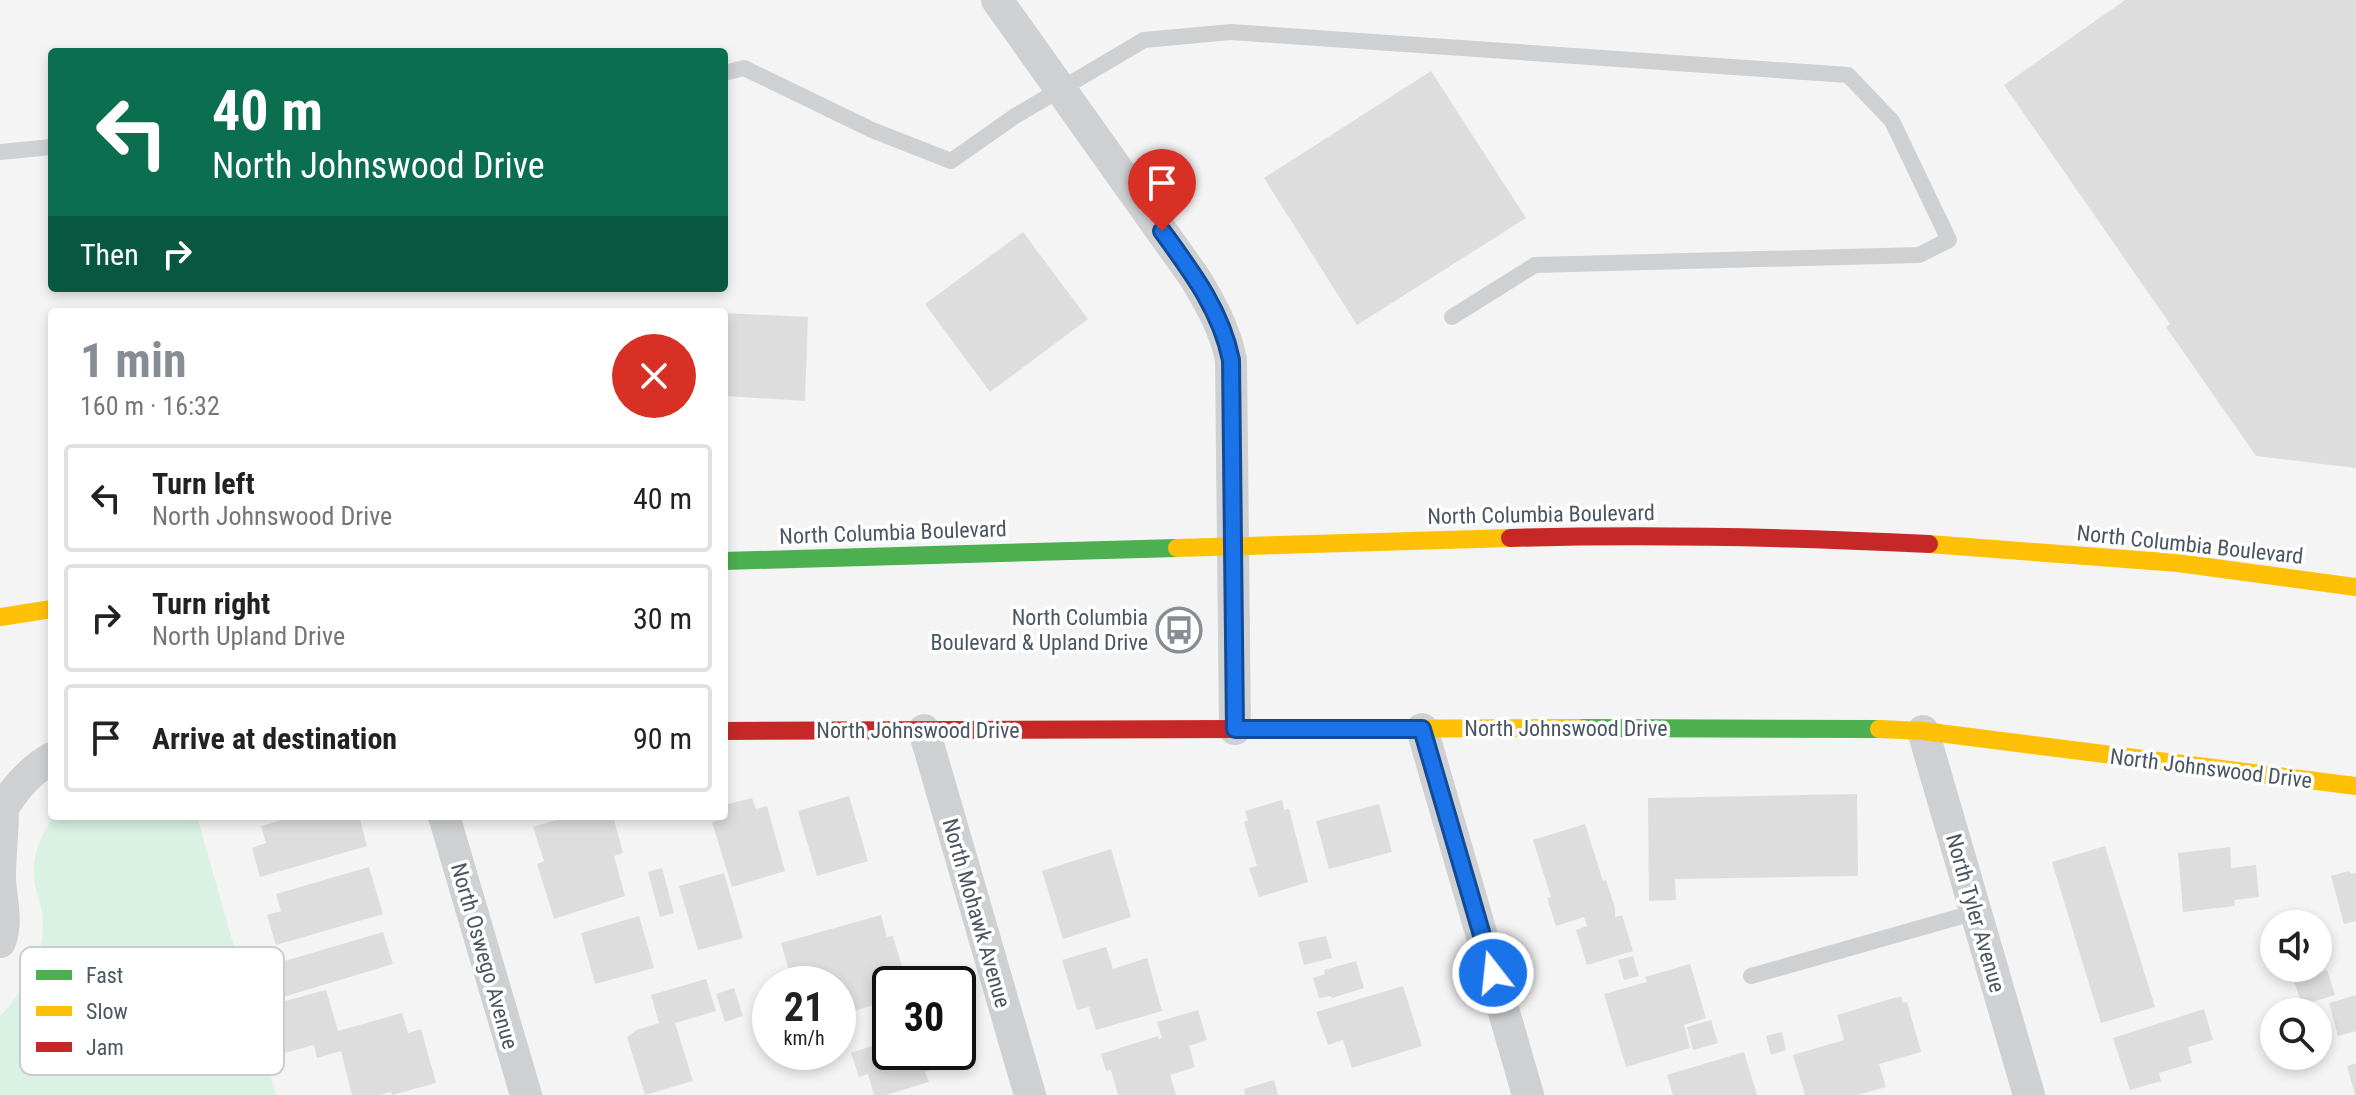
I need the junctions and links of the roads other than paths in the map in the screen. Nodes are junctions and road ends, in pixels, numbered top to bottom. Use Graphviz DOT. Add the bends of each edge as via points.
graph roads {
  1 [pos="997,0"];
  2 [pos="728,72"];
  3 [pos="1062,90"];
  4 [pos="48,147"];
  5 [pos="0,152"];
  6 [pos="1452,317"];
  7 [pos="1233,545"];
  8 [pos="728,561"];
  9 [pos="2356,587"];
  10 [pos="48,610"];
  11 [pos="0,617"];
  12 [pos="1235,729"];
  13 [pos="1422,729"];
  14 [pos="924,730"];
  15 [pos="728,731"];
  16 [pos="1923,731"];
  17 [pos="48,761"];
  18 [pos="2356,786"];
  19 [pos="2,810"];
  20 [pos="445,820"];
  21 [pos="1,893"];
  22 [pos="1976,912"];
  23 [pos="0,942"];
  24 [pos="1751,976"];
  25 [pos="526,1095"];
  26 [pos="1030,1095"];
  27 [pos="1528,1095"];
  28 [pos="2029,1095"];
  1 -- 3 [label="street"];
  2 -- 3 [label="lane" via="744,68 872,130 951,161"];
  3 -- 6 [label="lane" via="1144,40 1231,32 1848,75 1892,121 1949,240 1919,255 1535,265"];
  3 -- 7 [label="street" via="1195,278 1227,339"];
  4 -- 5 [label="lane"];
  7 -- 8 [label="main road, North Columbia Boulevard"];
  7 -- 9 [label="main road, North Columbia Boulevard" via="1615,535 1835,539 2178,563"];
  7 -- 12 [label="street"];
  10 -- 11 [label="main road"];
  12 -- 13 [label="main road, North Johnswood Drive"];
  12 -- 14 [label="main road, North Johnswood Drive"];
  13 -- 16 [label="main road, North Johnswood Drive"];
  13 -- 27 [label="street"];
  14 -- 15 [label="main road, North Johnswood Drive"];
  14 -- 26 [label="street, North Mohawk Avenue"];
  16 -- 18 [label="main road, North Johnswood Drive"];
  16 -- 22 [label="street, North Tyler Avenue"];
  17 -- 19 [label="street" via="27,777"];
  19 -- 21 [label="street"];
  20 -- 25 [label="street, North Oswego Avenue"];
  21 -- 23 [label="street" via="6,913"];
  22 -- 24 [label="lane"];
  22 -- 28 [label="street, North Tyler Avenue"];
}
